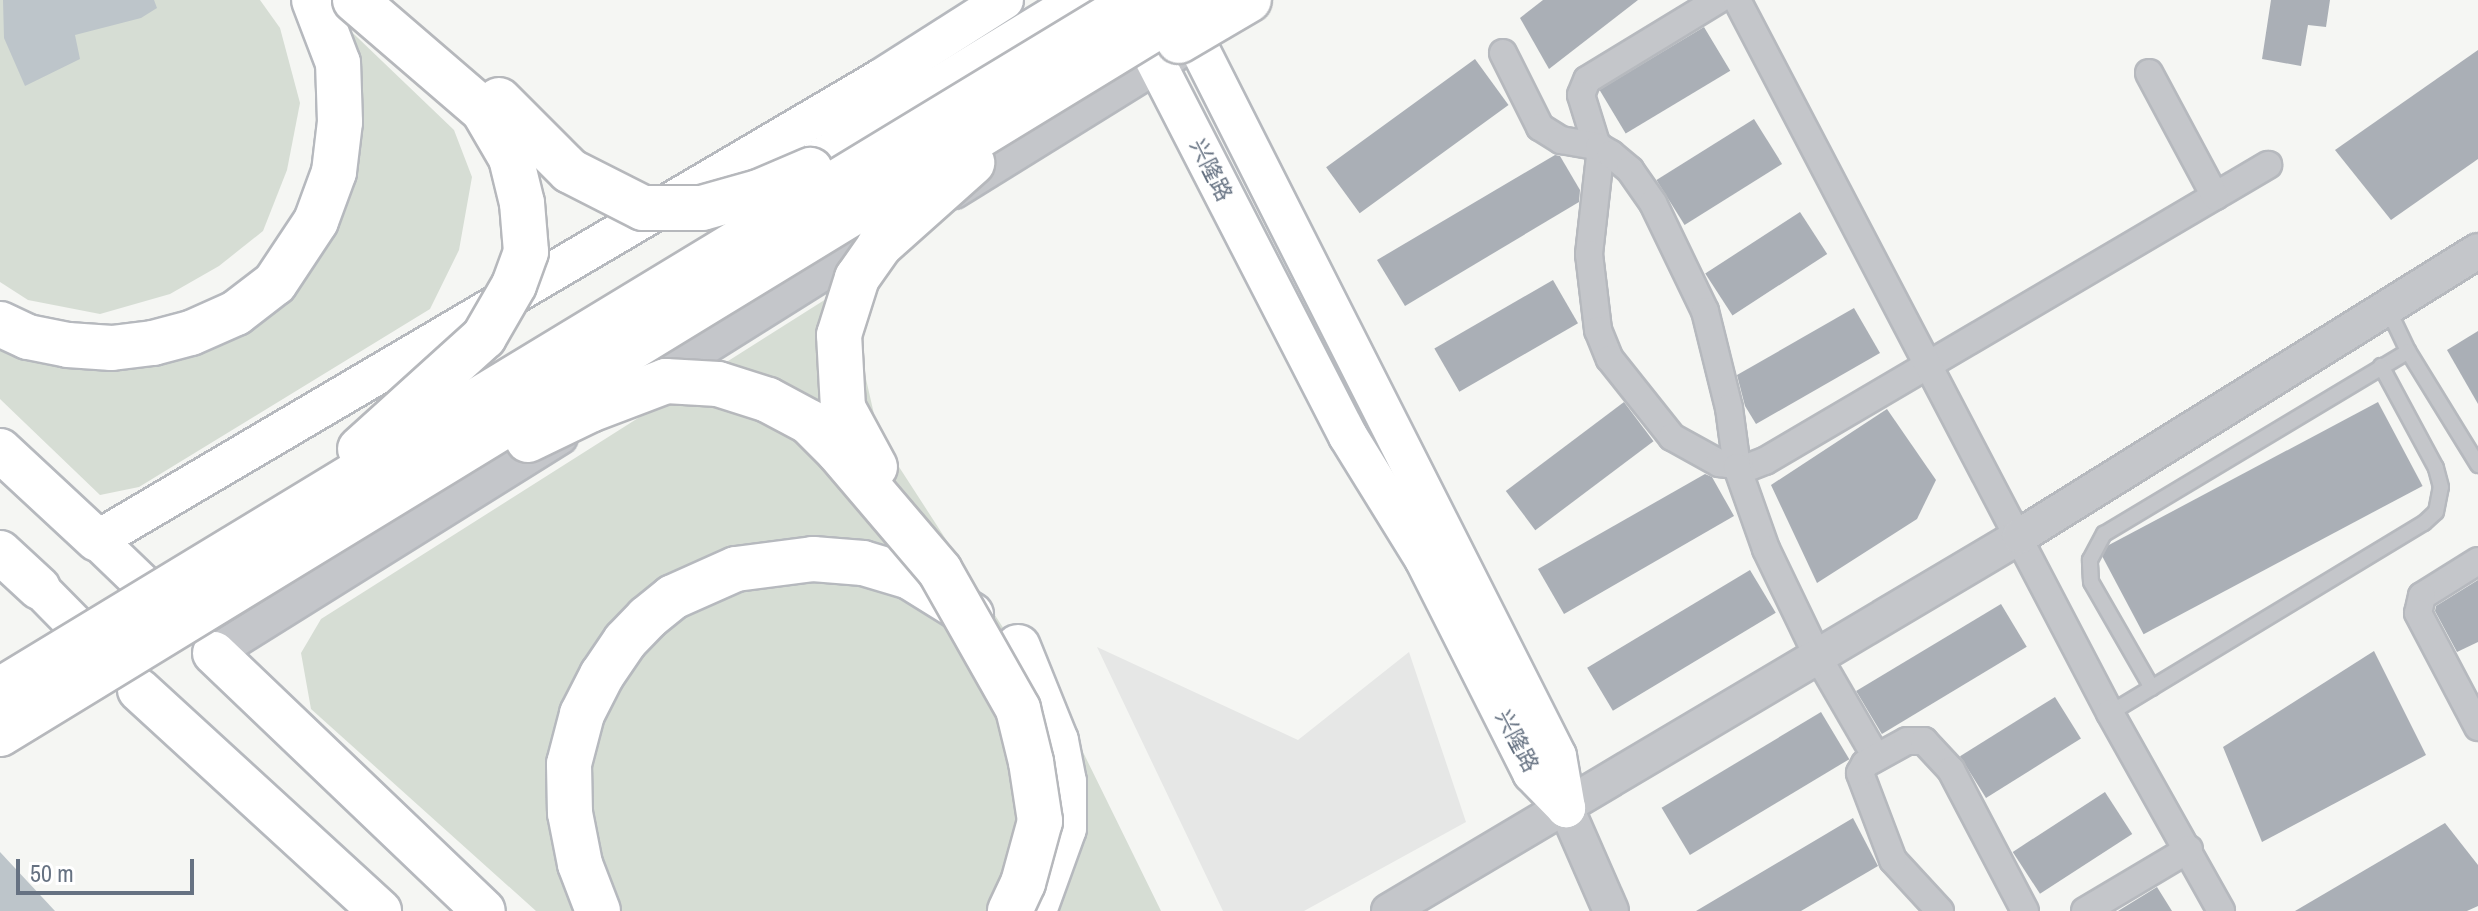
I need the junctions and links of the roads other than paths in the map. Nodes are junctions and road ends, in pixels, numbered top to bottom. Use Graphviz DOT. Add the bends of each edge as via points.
graph roads {
  1 [pos="295,0"];
  2 [pos="314,0"];
  3 [pos="355,0"];
  4 [pos="388,0"];
  5 [pos="1004,0"];
  6 [pos="1085,0"];
  7 [pos="1124,0"];
  8 [pos="1137,0"];
  9 [pos="1175,0"];
  10 [pos="1249,0"];
  11 [pos="1266,0"];
  12 [pos="1718,0"];
  13 [pos="1737,0"];
  14 [pos="1199,20"];
  15 [pos="1503,53"];
  16 [pos="331,64"];
  17 [pos="1157,64"];
  18 [pos="2149,73"];
  19 [pos="1071,80"];
  20 [pos="941,116"];
  21 [pos="1599,147"];
  22 [pos="2268,165"];
  23 [pos="961,172"];
  24 [pos="798,175"];
  25 [pos="2215,196"];
  26 [pos="2478,251"];
  27 [pos="2388,309"];
  28 [pos="0,312"];
  29 [pos="0,324"];
  30 [pos="2408,351"];
  31 [pos="1927,365"];
  32 [pos="2381,366"];
  33 [pos="0,450"];
  34 [pos="2478,465"];
  35 [pos="1737,467"];
  36 [pos="304,505"];
  37 [pos="354,518"];
  38 [pos="2020,536"];
  39 [pos="97,540"];
  40 [pos="0,552"];
  41 [pos="2478,561"];
  42 [pos="39,588"];
  43 [pos="214,653"];
  44 [pos="1818,657"];
  45 [pos="2466,678"];
  46 [pos="2152,688"];
  47 [pos="0,690"];
  48 [pos="139,690"];
  49 [pos="2110,713"];
  50 [pos="2478,727"];
  51 [pos="0,734"];
  52 [pos="1876,757"];
  53 [pos="1566,808"];
  54 [pos="2189,849"];
  55 [pos="380,911"];
  56 [pos="484,911"];
  57 [pos="598,911"];
  58 [pos="614,911"];
  59 [pos="997,911"];
  60 [pos="1010,911"];
  61 [pos="1023,911"];
  62 [pos="1034,911"];
  63 [pos="1389,911"];
  64 [pos="1611,911"];
  65 [pos="1940,911"];
  66 [pos="2025,911"];
  67 [pos="2085,911"];
  68 [pos="2221,911"];
  1 -- 16 [label="highway"];
  2 -- 16 [label="highway"];
  3 -- 36 [label="highway, bridge" via="483,110 511,158 526,252 484,337"];
  4 -- 24 [label="highway, bridge" via="570,171 612,195 643,208 702,208"];
  5 -- 39 [label="main road" via="866,87"];
  6 -- 24 [label="highway"];
  7 -- 17 [label="main road, 兴隆路"];
  8 -- 20 [label="highway, bridge"];
  9 -- 14 [label="main road, 兴隆路"];
  10 -- 23 [label="highway, bridge"];
  11 -- 14 [label="street"];
  12 -- 21 [label="street" via="1582,86 1584,110"];
  13 -- 31 [label="street"];
  14 -- 17 [label="street"];
  14 -- 19 [label="highway, bridge"];
  14 -- 53 [label="main road, 兴隆路" via="1557,756"];
  15 -- 21 [label="street" via="1540,127 1561,140"];
  16 -- 28 [label="highway" via="323,157 299,225 268,265 173,327 112,338 60,333"];
  16 -- 29 [label="highway" via="340,122 334,172 316,221 275,283 236,313 191,333 112,348 42,340"];
  17 -- 43 [label="street"];
  17 -- 53 [label="main road, 兴隆路" via="1348,436 1424,559 1532,773"];
  18 -- 25 [label="street"];
  19 -- 23 [label="highway, bridge"];
  19 -- 37 [label="highway, bridge"];
  20 -- 24 [label="highway, bridge"];
  20 -- 36 [label="highway, bridge"];
  21 -- 35 [label="street" via="1630,170 1653,203 1705,311 1726,393"];
  21 -- 35 [label="street" via="1589,254 1598,330 1610,359 1672,437"];
  22 -- 25 [label="street"];
  23 -- 62 [label="highway, bridge" via="879,246 857,278 839,335 843,408 869,461 987,596 1018,647 1056,741 1064,782 1064,828"];
  25 -- 31 [label="street"];
  26 -- 27 [label="street"];
  27 -- 30 [label="lane"];
  27 -- 38 [label="street"];
  30 -- 32 [label="lane"];
  30 -- 34 [label="lane"];
  31 -- 35 [label="street" via="1765,461"];
  31 -- 38 [label="street"];
  32 -- 46 [label="lane" via="2436,468 2441,487 2436,512"];
  32 -- 46 [label="lane" via="2112,526 2096,544 2091,582"];
  33 -- 39 [label="main road"];
  35 -- 44 [label="street" via="1766,549"];
  36 -- 47 [label="highway, bridge"];
  37 -- 51 [label="highway, bridge"];
  37 -- 60 [label="highway, bridge" via="590,410 666,381 718,384 768,400 809,422 940,571 1018,709 1040,821"];
  38 -- 44 [label="street"];
  38 -- 49 [label="street"];
  39 -- 43 [label="main road"];
  40 -- 42 [label="main road"];
  41 -- 45 [label="street" via="2422,596 2418,613"];
  42 -- 48 [label="main road"];
  43 -- 56 [label="main road"];
  44 -- 52 [label="street"];
  44 -- 53 [label="street"];
  45 -- 50 [label="street"];
  46 -- 49 [label="lane"];
  48 -- 55 [label="main road"];
  49 -- 54 [label="street"];
  52 -- 65 [label="street" via="1860,773 1877,826 1893,860"];
  52 -- 66 [label="street" via="1907,741 1924,741 1936,751"];
  53 -- 63 [label="street"];
  53 -- 64 [label="street"];
  54 -- 67 [label="street"];
  54 -- 68 [label="street"];
  57 -- 61 [label="highway, bridge" via="580,864 570,813 569,764 582,714 602,675 625,641 673,597 736,569 813,559 863,563 910,577 966,609 994,644 1036,716 1047,759 1053,821"];
  58 -- 59 [label="highway, bridge" via="581,808 586,749 599,704 626,661 661,627 707,597 752,579 812,573 891,591 951,629 984,661 1010,704 1021,751 1026,819 1019,866"];
}
